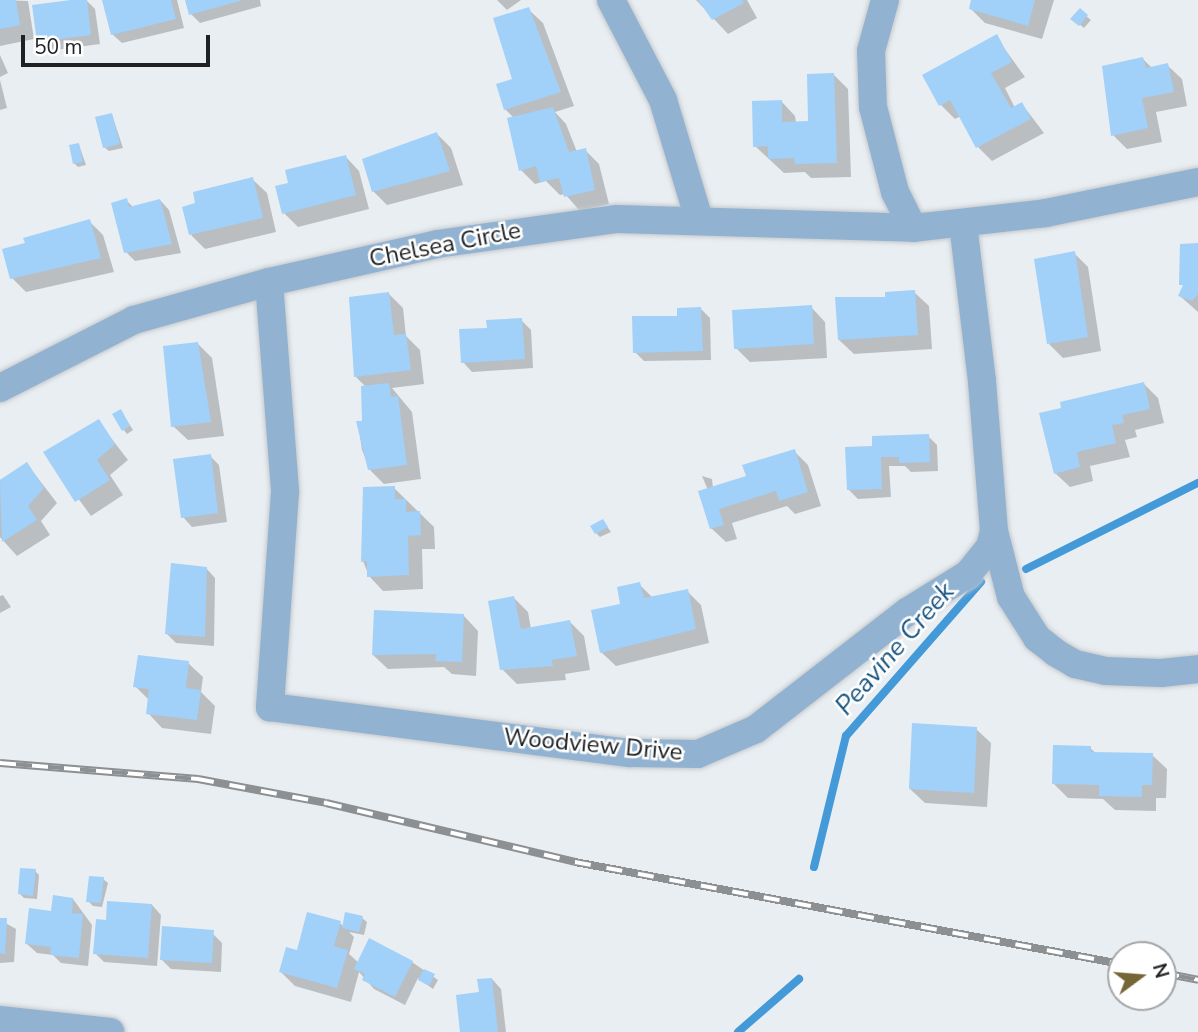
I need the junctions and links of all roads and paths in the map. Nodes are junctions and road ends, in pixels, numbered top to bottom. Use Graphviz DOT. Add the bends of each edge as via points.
graph roads {
  1 [pos="611,0"];
  2 [pos="885,0"];
  3 [pos="1198,183"];
  4 [pos="699,219"];
  5 [pos="963,224"];
  6 [pos="913,228"];
  7 [pos="269,282"];
  8 [pos="0,388"];
  9 [pos="994,531"];
  10 [pos="1198,669"];
  11 [pos="0,1020"];
  12 [pos="110,1032"];
  1 -- 4 [label="street" via="663,100"];
  2 -- 6 [label="street" via="871,51 873,107 895,192"];
  3 -- 5 [label="street, Chelsea Circle"];
  4 -- 6 [label="street, Chelsea Circle"];
  4 -- 7 [label="street, Chelsea Circle" via="617,219 514,231"];
  5 -- 6 [label="street, Chelsea Circle"];
  5 -- 9 [label="street, Woodview Drive"];
  7 -- 8 [label="street, Chelsea Circle" via="134,320"];
  7 -- 9 [label="street, Woodview Drive" via="285,492 270,706 631,753 698,754 756,729 907,612 968,574 983,561"];
  9 -- 10 [label="street" via="1011,597 1037,638 1056,653 1075,664 1105,671"];
  11 -- 12 [label="street"];
}
